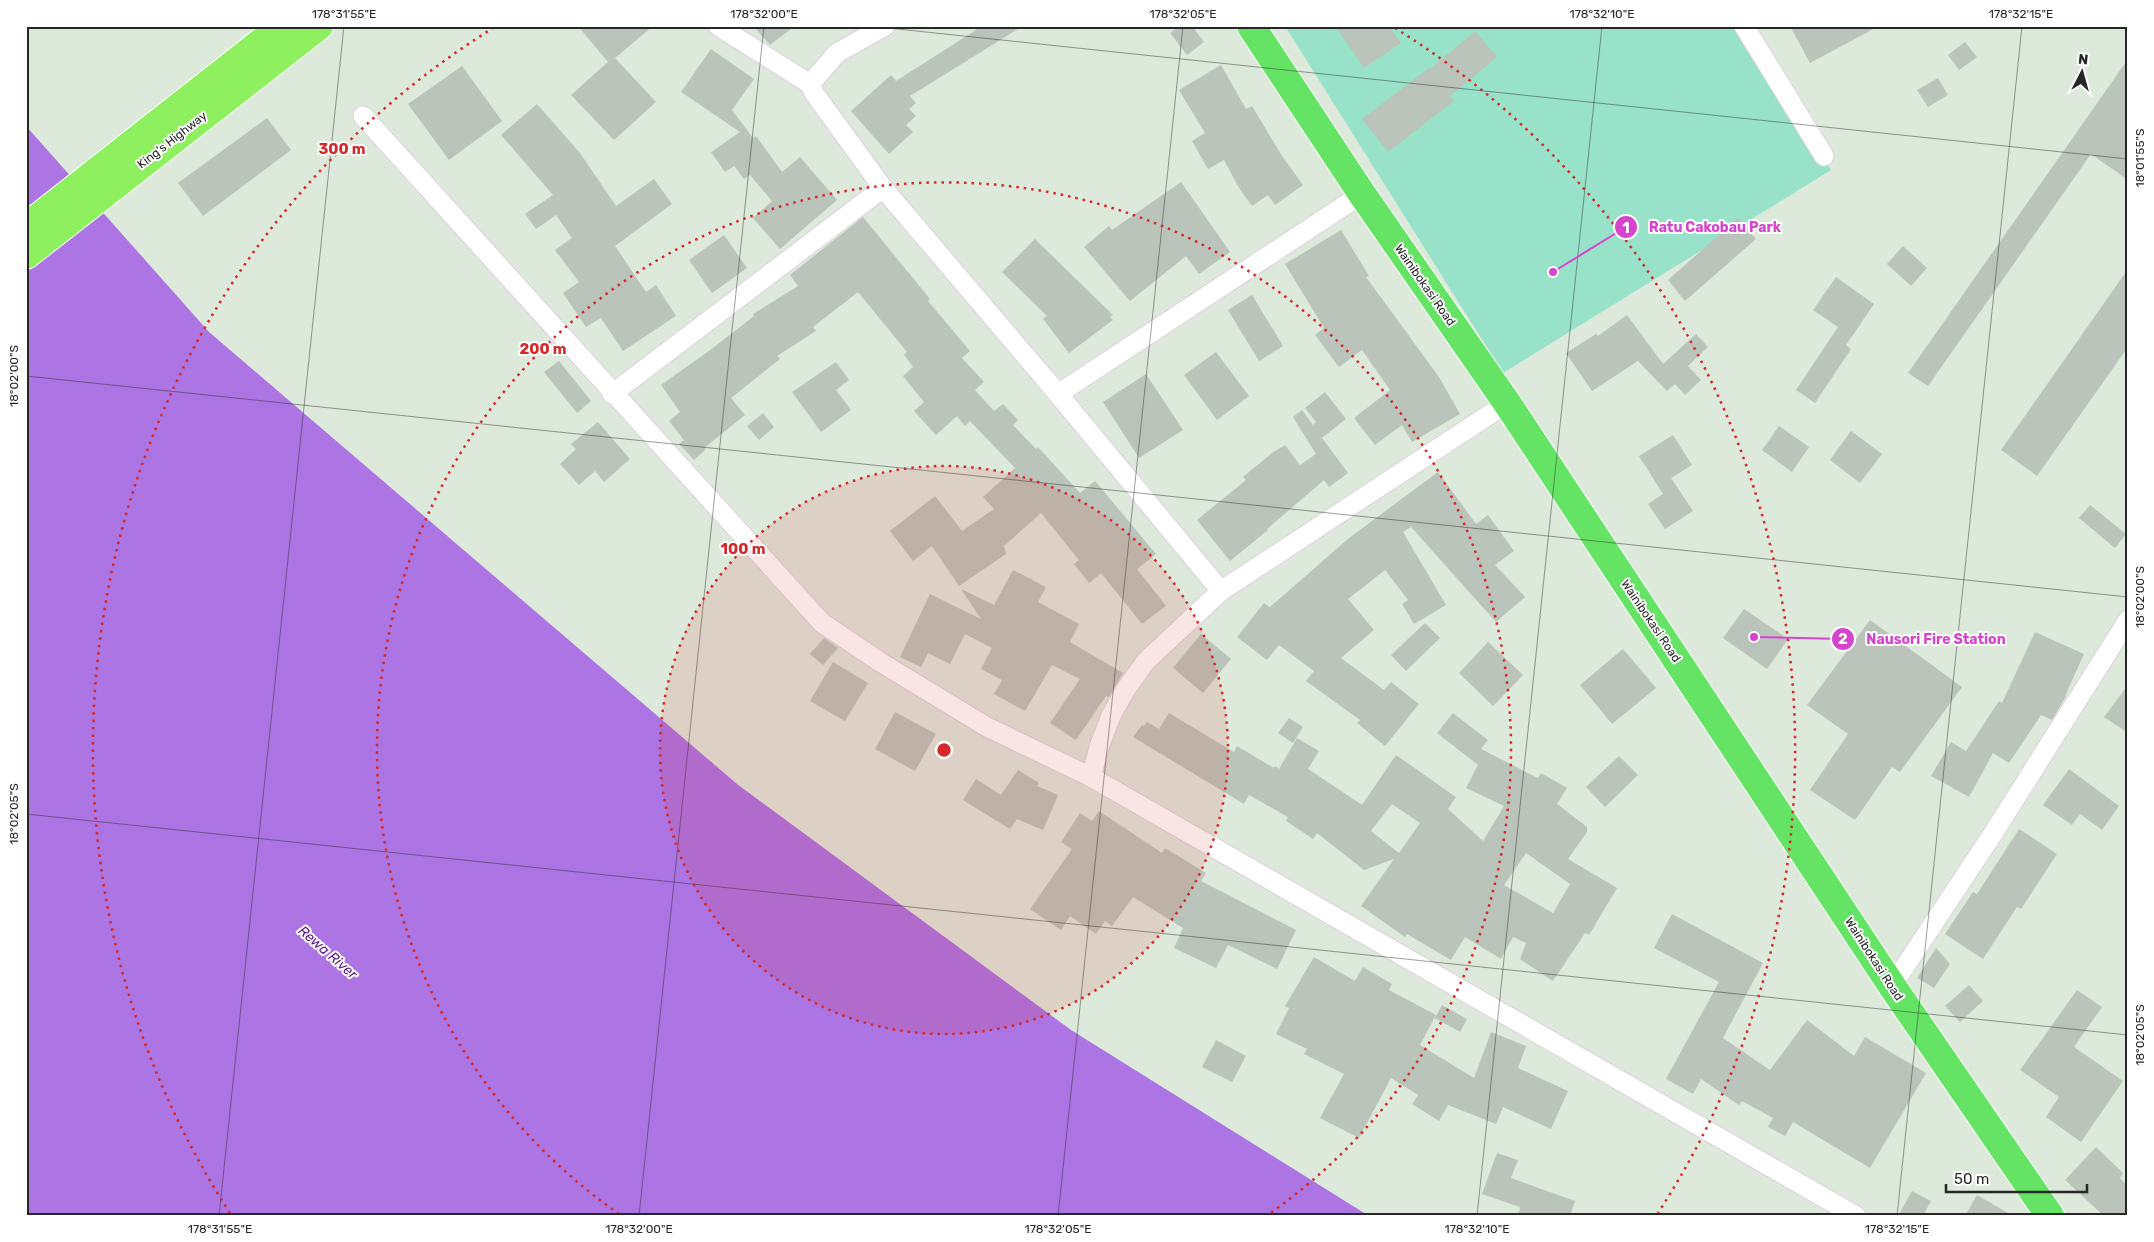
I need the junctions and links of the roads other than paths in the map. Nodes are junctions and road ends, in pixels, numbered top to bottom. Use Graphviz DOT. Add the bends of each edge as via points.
graph roads {
  1 [pos="282,26"];
  2 [pos="319,26"];
  3 [pos="718,26"];
  4 [pos="885,26"];
  5 [pos="1251,26"];
  6 [pos="1744,26"];
  7 [pos="810,84"];
  8 [pos="363,116"];
  9 [pos="174,124"];
  10 [pos="1824,156"];
  11 [pos="883,188"];
  12 [pos="1362,194"];
  13 [pos="26,226"];
  14 [pos="26,255"];
  15 [pos="612,394"];
  16 [pos="1058,394"];
  17 [pos="1507,403"];
  18 [pos="1221,591"];
  19 [pos="2128,620"];
  20 [pos="1091,777"];
  21 [pos="1892,986"];
  22 [pos="1856,1216"];
  23 [pos="2050,1216"];
  1 -- 9 [label="highway, King's Highway"];
  2 -- 9 [label="highway, King's Highway"];
  3 -- 7 [label="street"];
  4 -- 7 [label="street" via="838,53"];
  5 -- 12 [label="main road, Wainibokasi Road"];
  6 -- 10 [label="street"];
  7 -- 11 [label="street"];
  8 -- 15 [label="street"];
  9 -- 13 [label="highway, King's Highway"];
  9 -- 14 [label="highway, King's Highway"];
  11 -- 15 [label="street"];
  11 -- 16 [label="street"];
  12 -- 16 [label="street"];
  12 -- 17 [label="main road, Wainibokasi Road"];
  15 -- 20 [label="street" via="822,623 987,727"];
  16 -- 18 [label="street"];
  17 -- 18 [label="street"];
  17 -- 21 [label="main road, Wainibokasi Road"];
  18 -- 20 [label="street" via="1146,661 1126,689 1111,716"];
  19 -- 21 [label="street"];
  20 -- 22 [label="street"];
  21 -- 23 [label="main road, Wainibokasi Road"];
}
